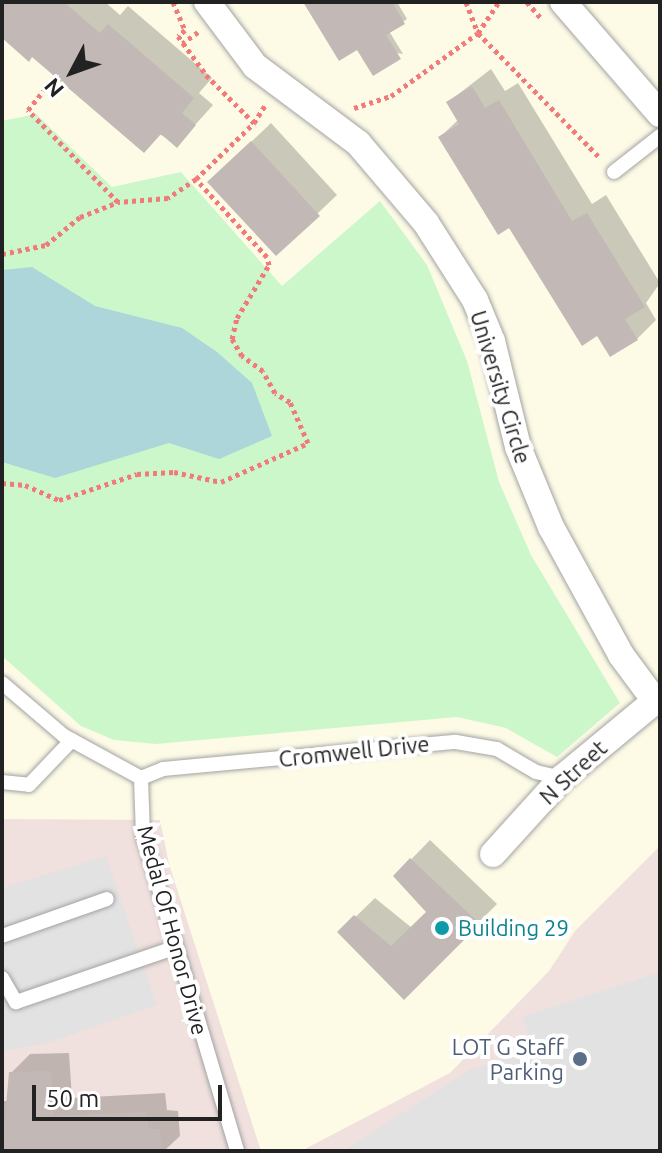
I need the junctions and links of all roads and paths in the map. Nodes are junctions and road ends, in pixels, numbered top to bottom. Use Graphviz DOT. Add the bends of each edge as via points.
graph roads {
  1 [pos="173,2"];
  2 [pos="466,2"];
  3 [pos="499,2"];
  4 [pos="563,2"];
  5 [pos="210,7"];
  6 [pos="478,33"];
  7 [pos="183,43"];
  8 [pos="54,78"];
  9 [pos="660,114"];
  10 [pos="254,123"];
  11 [pos="660,136"];
  12 [pos="598,156"];
  13 [pos="614,172"];
  14 [pos="118,202"];
  15 [pos="2,254"];
  16 [pos="2,483"];
  17 [pos="2,683"];
  18 [pos="658,699"];
  19 [pos="72,740"];
  20 [pos="141,778"];
  21 [pos="562,778"];
  22 [pos="2,782"];
  23 [pos="493,854"];
  24 [pos="107,899"];
  25 [pos="2,936"];
  26 [pos="174,948"];
  27 [pos="2,978"];
  28 [pos="9,1002"];
  29 [pos="237,1151"];
  1 -- 7 [label="path" via="185,30 178,36"];
  2 -- 6 [label="path"];
  3 -- 6 [label="path"];
  4 -- 9 [label="street"];
  5 -- 7 [label="path"];
  5 -- 18 [label="street, University Circle" via="255,66 358,143 426,223 475,300 492,341 518,447 551,527 607,632"];
  6 -- 12 [label="path"];
  7 -- 10 [label="path" via="206,75"];
  8 -- 14 [label="path" via="28,110"];
  11 -- 13 [label="lane"];
  14 -- 15 [label="path" via="80,217 46,245"];
  14 -- 16 [label="path" via="168,198 196,179 267,257 269,265 237,318 232,339 242,356 263,371 275,393 290,402 307,445 221,482 174,472 147,473 59,500 25,485"];
  17 -- 19 [label="lane"];
  18 -- 21 [label="street, N Street"];
  19 -- 20 [label="lane"];
  19 -- 22 [label="lane" via="29,785"];
  20 -- 21 [label="lane, Cromwell Drive" via="163,769 456,742 483,745 536,772"];
  20 -- 26 [label="lane, Medal Of Honor Drive" via="143,835"];
  21 -- 23 [label="street, N Street"];
  24 -- 25 [label="lane"];
  26 -- 28 [label="lane"];
  26 -- 29 [label="lane, Medal Of Honor Drive"];
  27 -- 28 [label="lane"];
}
